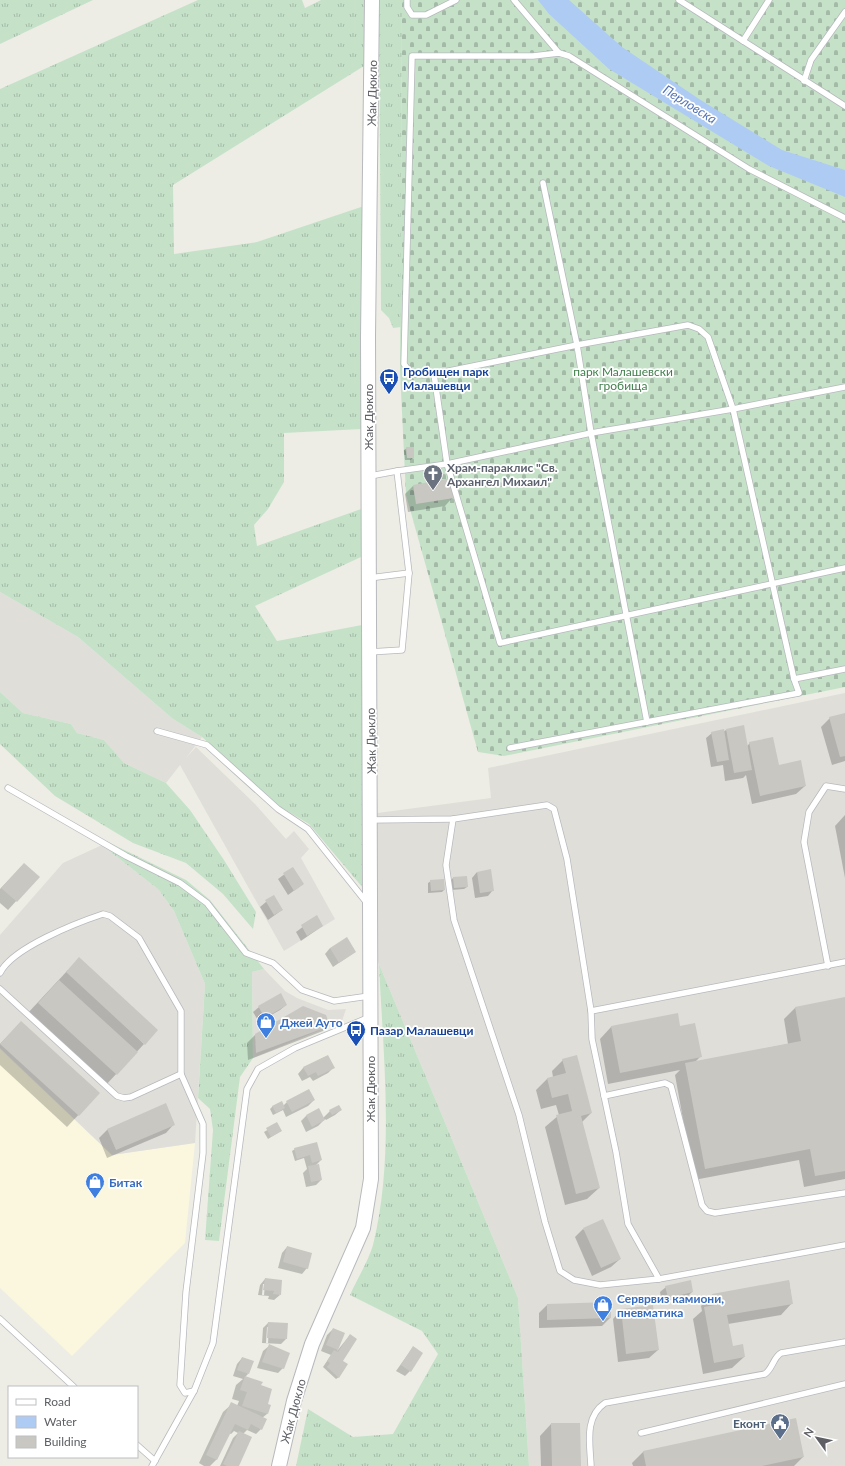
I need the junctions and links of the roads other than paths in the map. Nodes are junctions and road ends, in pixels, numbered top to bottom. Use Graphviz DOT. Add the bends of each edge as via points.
graph roads {
  1 [pos="372,0"];
  2 [pos="407,0"];
  3 [pos="456,0"];
  4 [pos="514,0"];
  5 [pos="679,0"];
  6 [pos="769,0"];
  7 [pos="845,12"];
  8 [pos="743,41"];
  9 [pos="559,53"];
  10 [pos="804,81"];
  11 [pos="845,106"];
  12 [pos="543,183"];
  13 [pos="845,218"];
  14 [pos="577,345"];
  15 [pos="434,374"];
  16 [pos="845,387"];
  17 [pos="733,409"];
  18 [pos="591,433"];
  19 [pos="447,464"];
  20 [pos="397,471"];
  21 [pos="368,477"];
  22 [pos="845,568"];
  23 [pos="409,573"];
  24 [pos="369,578"];
  25 [pos="772,583"];
  26 [pos="627,617"];
  27 [pos="369,652"];
  28 [pos="845,670"];
  29 [pos="794,679"];
  30 [pos="647,722"];
  31 [pos="157,731"];
  32 [pos="510,748"];
  33 [pos="8,788"];
  34 [pos="845,789"];
  35 [pos="453,819"];
  36 [pos="370,820"];
  37 [pos="370,906"];
  38 [pos="845,962"];
  39 [pos="828,966"];
  40 [pos="0,973"];
  41 [pos="0,989"];
  42 [pos="370,996"];
  43 [pos="591,1011"];
  44 [pos="370,1017"];
  45 [pos="181,1074"];
  46 [pos="604,1096"];
  47 [pos="845,1193"];
  48 [pos="845,1245"];
  49 [pos="659,1279"];
  50 [pos="0,1319"];
  51 [pos="845,1342"];
  52 [pos="845,1384"];
  53 [pos="73,1386"];
  54 [pos="194,1391"];
  55 [pos="641,1432"];
  56 [pos="138,1446"];
  57 [pos="153,1464"];
  58 [pos="279,1466"];
  59 [pos="591,1466"];
  1 -- 21 [label="street, Жак Дюкло"];
  2 -- 3 [label="lane" via="407,7 412,15 426,15"];
  4 -- 9 [label="lane"];
  5 -- 8 [label="lane"];
  6 -- 8 [label="lane"];
  7 -- 10 [label="lane" via="811,60"];
  8 -- 10 [label="lane"];
  9 -- 13 [label="lane" via="569,56 749,169"];
  9 -- 15 [label="lane" via="533,56 412,56 404,364 409,372 419,376"];
  10 -- 11 [label="lane"];
  12 -- 14 [label="lane"];
  14 -- 15 [label="lane"];
  14 -- 17 [label="lane" via="688,326 699,329 708,338"];
  14 -- 18 [label="lane"];
  15 -- 19 [label="lane"];
  16 -- 17 [label="lane"];
  17 -- 18 [label="lane"];
  17 -- 25 [label="lane"];
  18 -- 19 [label="lane"];
  18 -- 26 [label="lane"];
  19 -- 20 [label="lane"];
  19 -- 26 [label="lane" via="500,643"];
  20 -- 21 [label="lane"];
  20 -- 23 [label="lane"];
  21 -- 24 [label="street, Жак Дюкло"];
  22 -- 25 [label="lane"];
  23 -- 24 [label="lane"];
  23 -- 27 [label="lane" via="402,650"];
  24 -- 27 [label="street, Жак Дюкло"];
  25 -- 26 [label="lane"];
  25 -- 29 [label="lane"];
  26 -- 30 [label="lane"];
  27 -- 36 [label="street, Жак Дюкло"];
  28 -- 29 [label="lane"];
  29 -- 30 [label="lane" via="798,693"];
  30 -- 32 [label="lane"];
  31 -- 37 [label="lane" via="207,745 278,809 308,829"];
  33 -- 42 [label="lane" via="126,856 180,883 207,903 246,953 273,963 302,990 334,1000"];
  34 -- 39 [label="lane" via="826,786 809,812 804,842"];
  35 -- 36 [label="lane"];
  35 -- 43 [label="lane" via="547,805 554,809 567,859"];
  35 -- 49 [label="lane" via="446,864 454,920 519,1115 545,1222 560,1271 574,1280 600,1286"];
  36 -- 37 [label="street, Жак Дюкло"];
  37 -- 42 [label="street, Жак Дюкло"];
  38 -- 39 [label="lane"];
  39 -- 43 [label="lane"];
  40 -- 45 [label="lane" via="3,967 29,946 97,916 110,916 140,938 181,1011"];
  41 -- 45 [label="lane" via="117,1096 131,1097"];
  42 -- 44 [label="street, Жак Дюкло"];
  43 -- 46 [label="lane" via="592,1039"];
  44 -- 54 [label="lane" via="295,1048 258,1069 246,1089 213,1343"];
  44 -- 58 [label="street, Жак Дюкло" via="371,1179 363,1228 312,1344 294,1401"];
  45 -- 54 [label="lane" via="203,1124 203,1153 186,1292 180,1385 185,1393"];
  46 -- 47 [label="lane" via="665,1083 670,1086 702,1205 707,1211 715,1214"];
  46 -- 49 [label="lane" via="628,1224"];
  48 -- 49 [label="lane"];
  50 -- 53 [label="lane"];
  51 -- 59 [label="lane" via="781,1352 777,1355 771,1370 765,1374 605,1403 598,1408 590,1422"];
  52 -- 55 [label="lane"];
  54 -- 57 [label="lane"];
  56 -- 57 [label="lane"];
}
